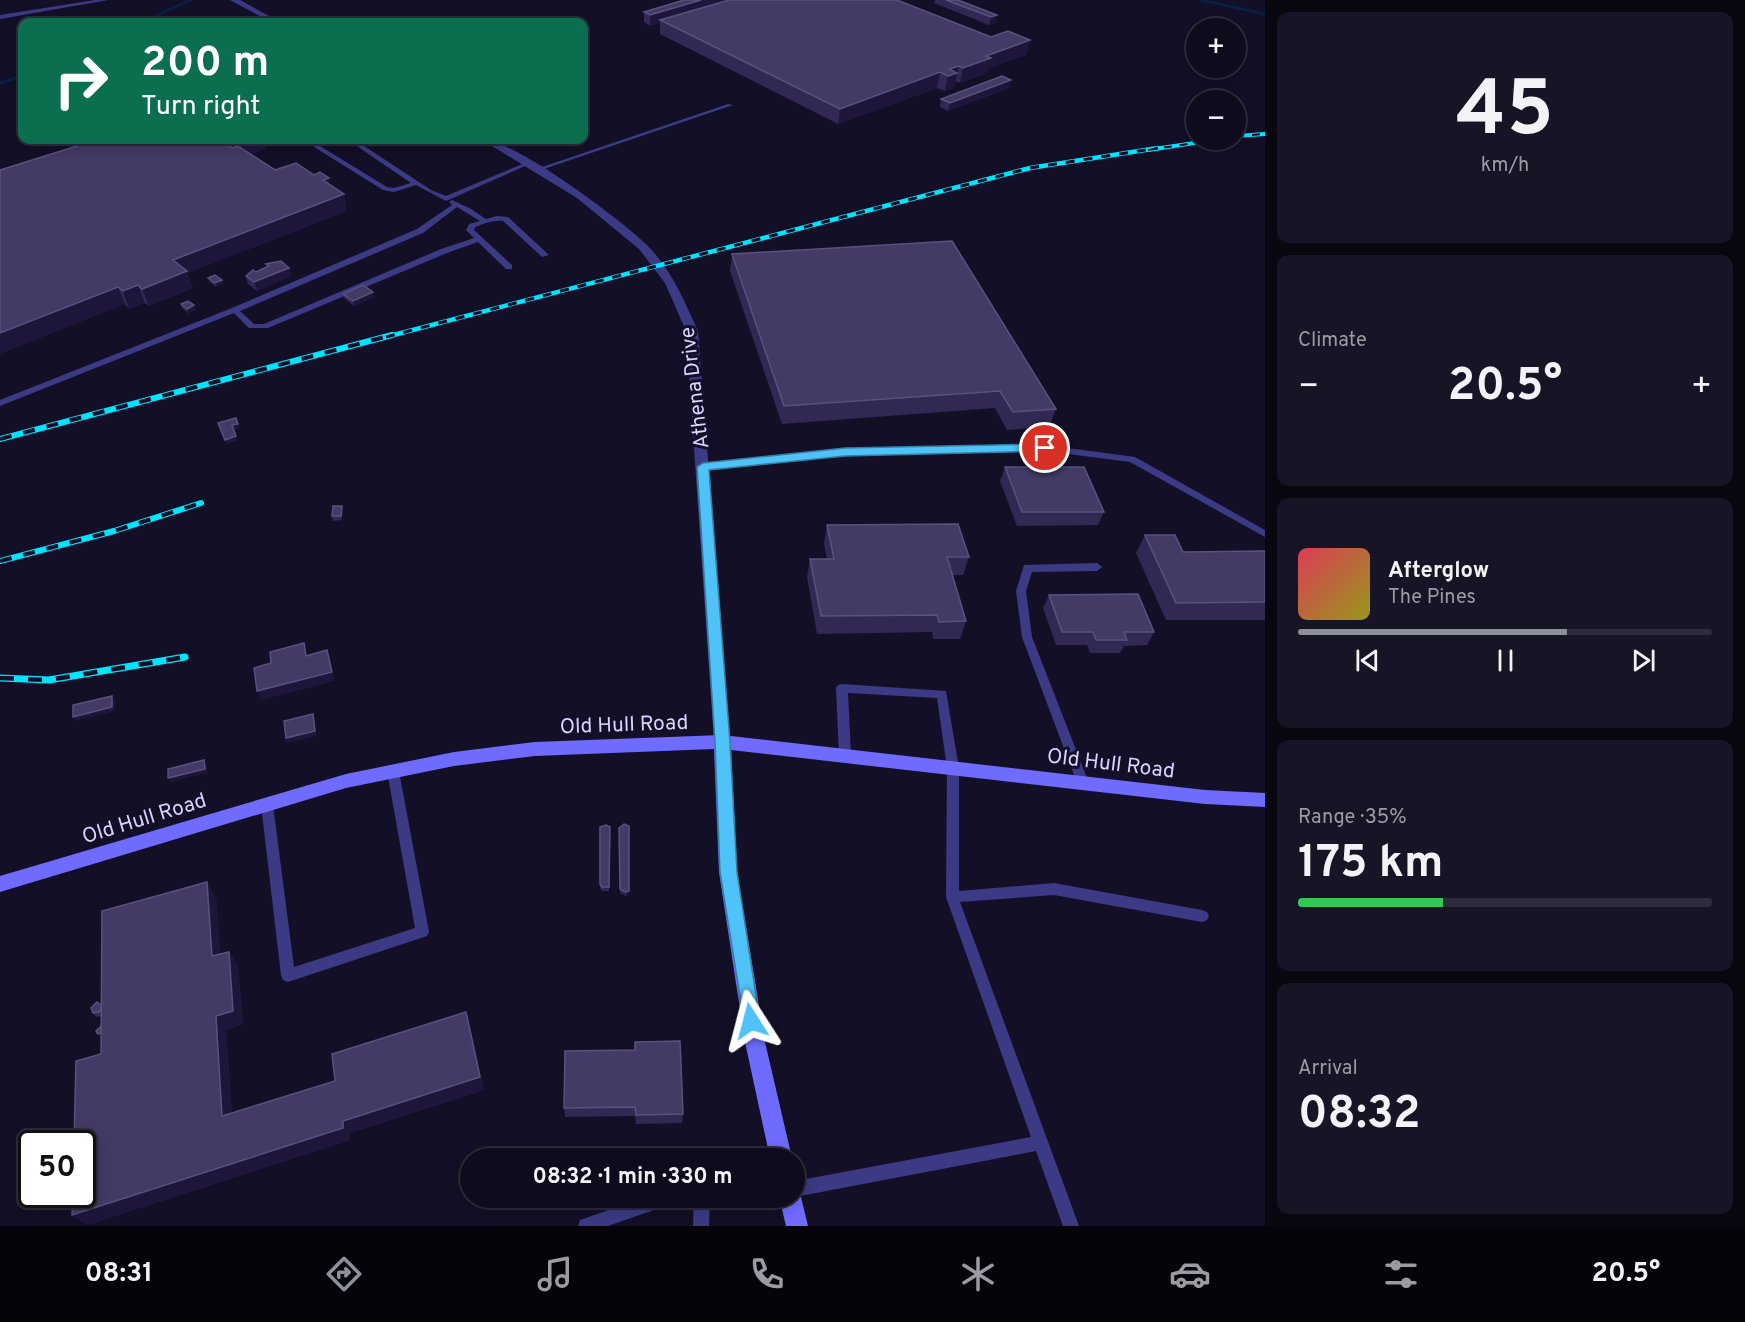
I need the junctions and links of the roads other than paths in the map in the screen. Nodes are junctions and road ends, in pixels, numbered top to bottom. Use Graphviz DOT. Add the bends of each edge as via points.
graph roads {
  1 [pos="105,0"];
  2 [pos="234,0"];
  3 [pos="93,1"];
  4 [pos="0,17"];
  5 [pos="268,18"];
  6 [pos="730,105"];
  7 [pos="312,144"];
  8 [pos="357,144"];
  9 [pos="494,144"];
  10 [pos="534,166"];
  11 [pos="417,183"];
  12 [pos="446,199"];
  13 [pos="457,204"];
  14 [pos="485,221"];
  15 [pos="479,239"];
  16 [pos="545,255"];
  17 [pos="509,267"];
  18 [pos="235,310"];
  19 [pos="0,403"];
  20 [pos="703,467"];
  21 [pos="1265,534"];
  22 [pos="1097,567"];
  23 [pos="722,742"];
  24 [pos="845,755"];
  25 [pos="953,768"];
  26 [pos="393,771"];
  27 [pos="1083,783"];
  28 [pos="1265,800"];
  29 [pos="267,805"];
  30 [pos="0,884"];
  31 [pos="952,897"];
  32 [pos="1202,916"];
  33 [pos="1041,1143"];
  34 [pos="779,1148"];
  35 [pos="805,1186"];
  36 [pos="637,1208"];
  37 [pos="702,1208"];
  38 [pos="793,1208"];
  39 [pos="586,1226"];
  40 [pos="701,1226"];
  41 [pos="797,1226"];
  42 [pos="1071,1226"];
  1 -- 3 [label="lane"];
  2 -- 5 [label="street"];
  3 -- 4 [label="lane"];
  6 -- 10 [label="lane"];
  7 -- 11 [label="lane" via="385,189"];
  8 -- 11 [label="lane"];
  9 -- 10 [label="street, Athena Drive"];
  10 -- 12 [label="lane"];
  10 -- 20 [label="street, Athena Drive" via="580,196 643,247 670,282 692,331"];
  11 -- 12 [label="lane"];
  12 -- 13 [label="lane"];
  13 -- 14 [label="lane"];
  13 -- 18 [label="lane" via="420,231"];
  14 -- 15 [label="lane" via="469,228"];
  14 -- 16 [label="lane" via="505,219"];
  15 -- 17 [label="lane"];
  15 -- 18 [label="lane" via="265,326 252,326"];
  18 -- 19 [label="lane"];
  20 -- 21 [label="lane" via="845,452 1045,448 1132,459"];
  20 -- 23 [label="street, Athena Drive"];
  22 -- 27 [label="lane" via="1028,568 1021,591 1027,637"];
  23 -- 24 [label="main road, Old Hull Road"];
  23 -- 26 [label="main road, Old Hull Road" via="535,749"];
  23 -- 34 [label="main road, Athena Drive" via="728,872 755,1042"];
  24 -- 25 [label="main road, Old Hull Road"];
  24 -- 25 [label="lane" via="842,688 942,694"];
  25 -- 27 [label="main road, Old Hull Road"];
  25 -- 31 [label="lane"];
  26 -- 29 [label="main road, Old Hull Road"];
  26 -- 29 [label="lane" via="422,932 288,975"];
  27 -- 28 [label="main road, Old Hull Road"];
  29 -- 30 [label="main road, Old Hull Road"];
  31 -- 32 [label="lane" via="1054,889"];
  31 -- 33 [label="lane"];
  33 -- 35 [label="lane"];
  33 -- 42 [label="lane"];
  36 -- 39 [label="lane"];
  37 -- 40 [label="lane"];
  38 -- 41 [label="main road"];
}
